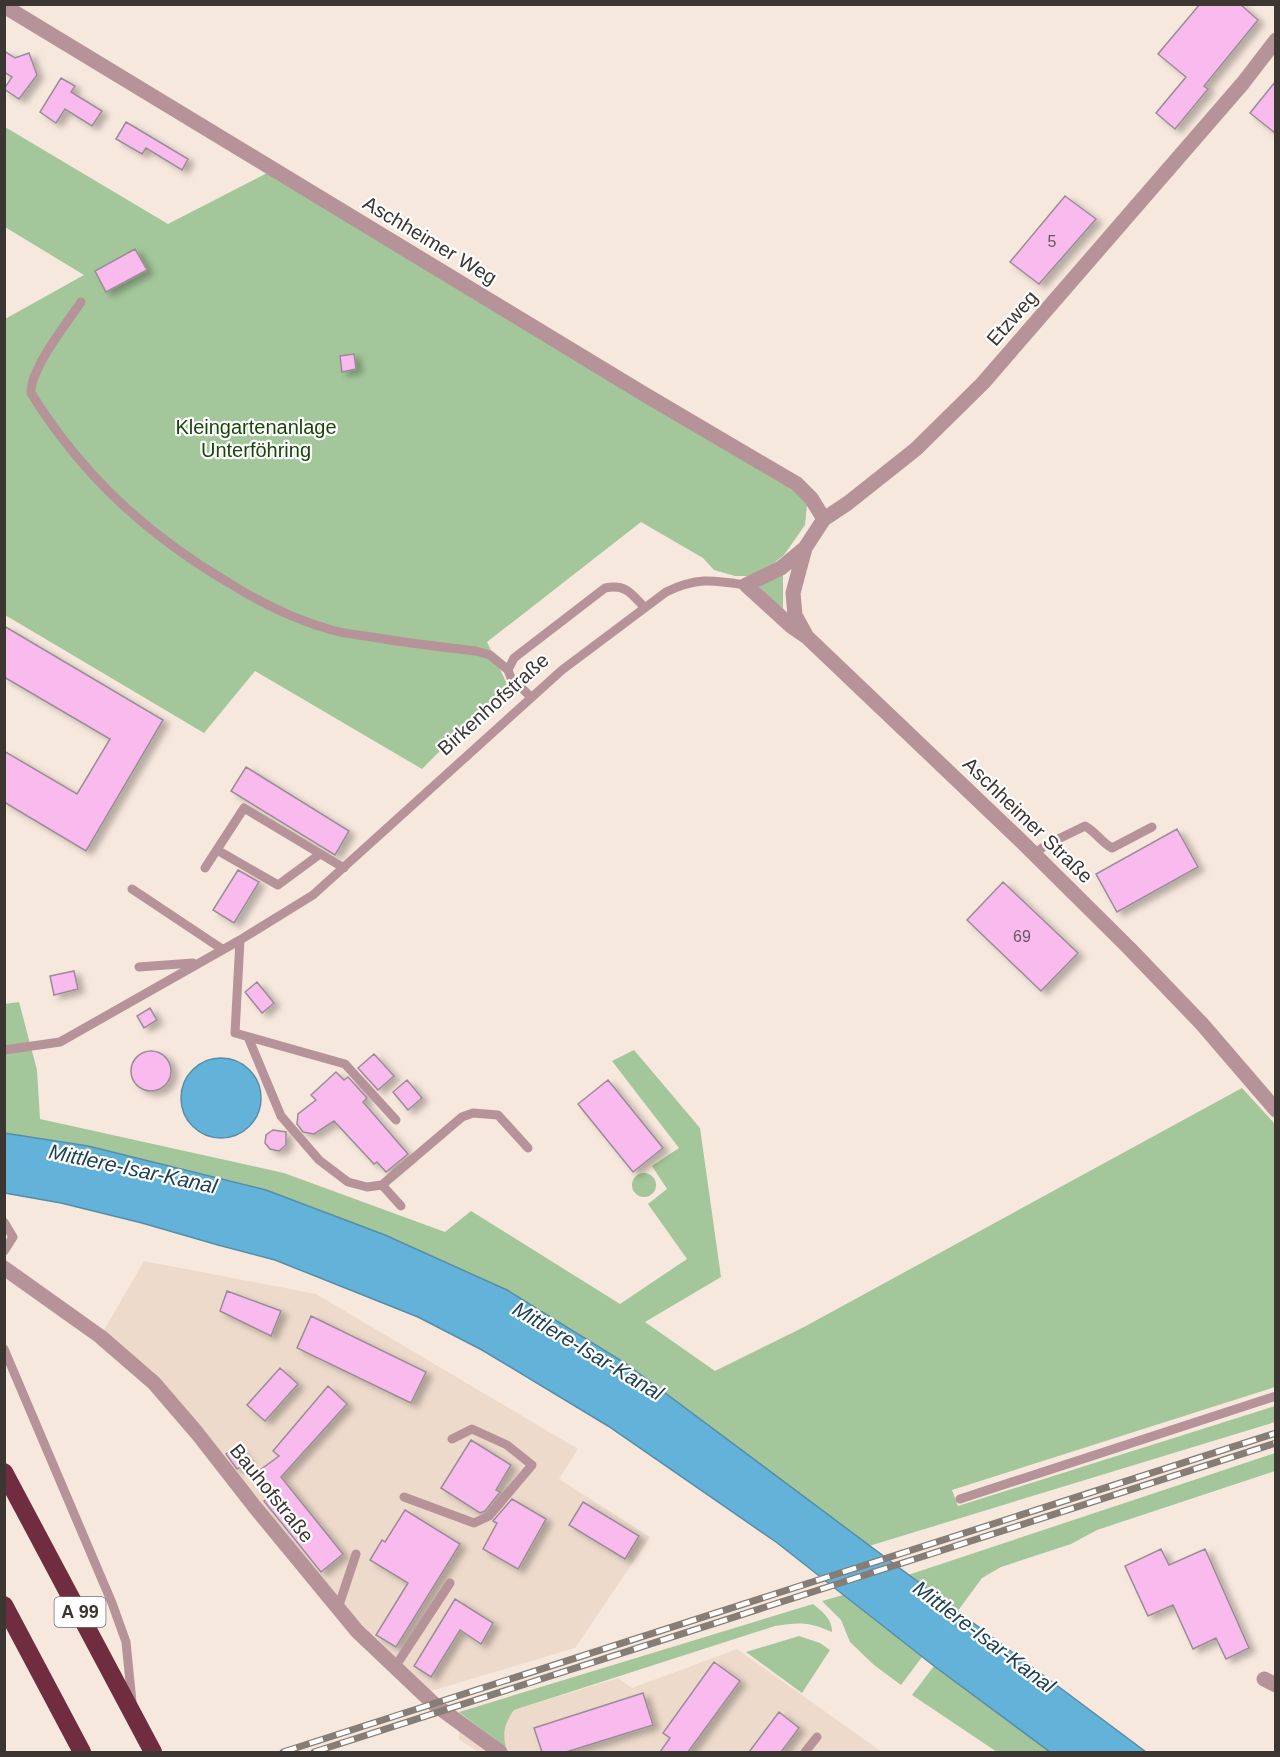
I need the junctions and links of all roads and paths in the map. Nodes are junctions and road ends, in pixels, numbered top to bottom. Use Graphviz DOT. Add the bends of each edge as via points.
graph roads {
  1 [pos="4,6"];
  2 [pos="1275,40"];
  3 [pos="81,302"];
  4 [pos="825,519"];
  5 [pos="804,548"];
  6 [pos="746,585"];
  7 [pos="644,607"];
  8 [pos="807,637"];
  9 [pos="508,670"];
  10 [pos="531,697"];
  11 [pos="1152,827"];
  12 [pos="217,850"];
  13 [pos="320,854"];
  14 [pos="1034,854"];
  15 [pos="206,868"];
  16 [pos="344,868"];
  17 [pos="132,889"];
  18 [pos="240,939"];
  19 [pos="222,949"];
  20 [pos="195,963"];
  21 [pos="139,967"];
  22 [pos="248,1037"];
  23 [pos="4,1050"];
  24 [pos="1275,1110"];
  25 [pos="396,1120"];
  26 [pos="528,1148"];
  27 [pos="382,1185"];
  28 [pos="401,1206"];
  29 [pos="4,1222"];
  30 [pos="4,1251"];
  31 [pos="4,1268"];
  32 [pos="4,1349"];
  33 [pos="1275,1396"];
  34 [pos="452,1439"];
  35 [pos="4,1472"];
  36 [pos="404,1497"];
  37 [pos="960,1499"];
  38 [pos="356,1554"];
  39 [pos="450,1583"];
  40 [pos="4,1605"];
  41 [pos="338,1608"];
  42 [pos="4,1624"];
  43 [pos="22,1638"];
  44 [pos="395,1667"];
  45 [pos="133,1713"];
  46 [pos="817,1737"];
  47 [pos="82,1752"];
  48 [pos="153,1752"];
  49 [pos="500,1752"];
  50 [pos="805,1752"];
  1 -- 4 [label="street, Aschheimer Weg" via="797,484"];
  2 -- 4 [label="street, Etzweg" via="1235,92 983,382 916,449"];
  3 -- 9 [label="lane" via="39,365 32,393 97,481 133,516 196,564 304,622 342,633 476,651 490,655"];
  4 -- 5 [label="street, Etzweg"];
  5 -- 6 [label="street, Etzweg" via="781,568"];
  5 -- 8 [label="street, Aschheimer Straße" via="793,593 795,615"];
  6 -- 7 [label="lane, Birkenhofstraße" via="709,579 681,585"];
  6 -- 8 [label="street"];
  7 -- 9 [label="lane" via="626,589 605,588 514,658"];
  7 -- 10 [label="lane, Birkenhofstraße"];
  8 -- 14 [label="street, Aschheimer Straße"];
  9 -- 10 [label="lane"];
  10 -- 16 [label="lane, Birkenhofstraße"];
  11 -- 14 [label="lane" via="1112,848 1085,826"];
  12 -- 13 [label="lane" via="279,885"];
  12 -- 13 [label="lane" via="244,808"];
  12 -- 15 [label="lane"];
  13 -- 16 [label="lane"];
  14 -- 24 [label="street, Aschheimer Straße" via="1202,1024"];
  16 -- 18 [label="lane, Birkenhofstraße" via="313,895"];
  17 -- 19 [label="lane"];
  18 -- 19 [label="lane, Birkenhofstraße"];
  18 -- 22 [label="lane" via="235,1033"];
  19 -- 20 [label="lane, Birkenhofstraße"];
  20 -- 21 [label="lane"];
  20 -- 23 [label="lane, Birkenhofstraße" via="60,1042"];
  22 -- 25 [label="lane" via="345,1064"];
  22 -- 27 [label="lane" via="281,1116 319,1160 348,1182 367,1187"];
  26 -- 27 [label="lane" via="498,1115 474,1113 462,1117"];
  27 -- 28 [label="lane"];
  29 -- 30 [label="lane" via="13,1237"];
  31 -- 41 [label="street, Bauhofstraße" via="101,1337 154,1383"];
  32 -- 45 [label="lane" via="126,1641"];
  33 -- 37 [label="lane"];
  34 -- 36 [label="lane" via="472,1429 507,1445 532,1465 489,1516 474,1523"];
  35 -- 45 [label="highway, A 99"];
  38 -- 41 [label="lane"];
  39 -- 44 [label="lane"];
  40 -- 43 [label="highway"];
  41 -- 44 [label="street, Bauhofstraße"];
  42 -- 43 [label="lane"];
  43 -- 47 [label="highway"];
  44 -- 49 [label="street, Bauhofstraße" via="442,1711"];
  45 -- 48 [label="highway, A 99"];
  46 -- 50 [label="lane"];
}
